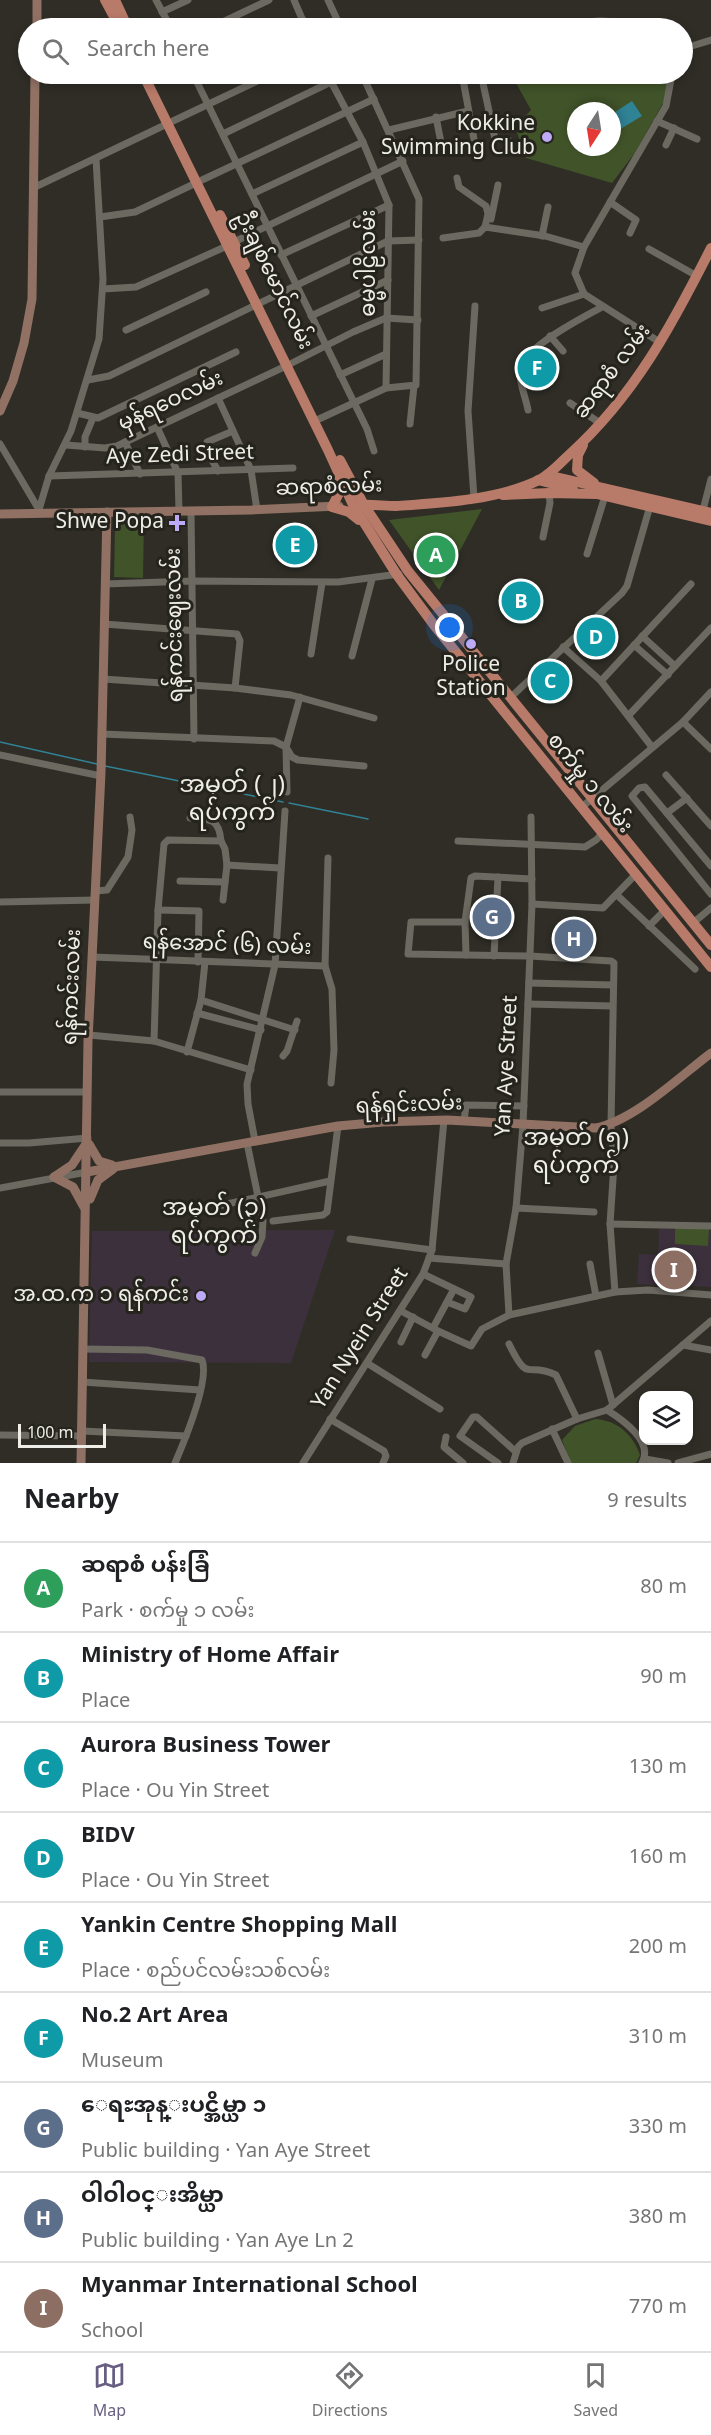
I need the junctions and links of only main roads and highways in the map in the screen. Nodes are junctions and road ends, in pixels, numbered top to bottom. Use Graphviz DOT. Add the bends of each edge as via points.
graph roads {
  1 [pos="37,0"];
  2 [pos="109,1"];
  3 [pos="37,18"];
  4 [pos="116,18"];
  5 [pos="121,18"];
  6 [pos="35,84"];
  7 [pos="149,84"];
  8 [pos="154,84"];
  9 [pos="170,122"];
  10 [pos="711,248"];
  11 [pos="289,365"];
  12 [pos="0,411"];
  13 [pos="585,441"];
  14 [pos="342,471"];
  15 [pos="543,478"];
  16 [pos="601,493"];
  17 [pos="490,496"];
  18 [pos="639,499"];
  19 [pos="358,505"];
  20 [pos="393,506"];
  21 [pos="332,507"];
  22 [pos="107,512"];
  23 [pos="0,514"];
  24 [pos="706,515"];
  25 [pos="374,529"];
  26 [pos="522,711"];
  27 [pos="512,719"];
  28 [pos="557,754"];
  29 [pos="547,764"];
  30 [pos="641,858"];
  31 [pos="634,870"];
  32 [pos="683,910"];
  33 [pos="672,920"];
  34 [pos="711,945"];
  35 [pos="711,967"];
  36 [pos="711,1053"];
  37 [pos="88,1140"];
  38 [pos="118,1166"];
  39 [pos="87,1172"];
  40 [pos="86,1212"];
  41 [pos="81,1463"];
  1 -- 3 [label="main road"];
  2 -- 4 [label="main road"];
  2 -- 5 [label="main road"];
  6 -- 12 [label="main road" via="32,299 24,343"];
  7 -- 9 [label="main road"];
  8 -- 9 [label="main road, ဦးချစ်မောင်လမ်း"];
  9 -- 11 [label="main road, ဦးချစ်မောင်လမ်း"];
  10 -- 13 [label="main road, ဆရာစံ လမ်း" via="650,361"];
  11 -- 14 [label="main road, ဦးချစ်မောင်လမ်း"];
  11 -- 14 [label="main road, ဦးချစ်မောင်လမ်း"];
  13 -- 15 [label="main road, ဆရာစံ လမ်း"];
  13 -- 16 [label="main road" via="578,455 577,470"];
  14 -- 19 [label="main road, ဦးချစ်မောင်လမ်း"];
  14 -- 20 [label="main road" via="367,496"];
  14 -- 21 [label="main road"];
  15 -- 16 [label="main road"];
  15 -- 17 [label="main road, ဆရာစံလမ်း"];
  16 -- 17 [label="main road"];
  16 -- 18 [label="main road"];
  17 -- 20 [label="main road, ဆရာစံလမ်း"];
  18 -- 24 [label="main road"];
  18 -- 24 [label="main road" via="650,506"];
  19 -- 20 [label="main road, ဆရာစံလမ်း"];
  19 -- 21 [label="main road, ဆရာစံလမ်း"];
  19 -- 25 [label="main road"];
  20 -- 25 [label="main road"];
  21 -- 22 [label="main road, ဆရာစံလမ်း"];
  21 -- 25 [label="main road" via="349,512"];
  22 -- 23 [label="main road, ဆရာစံလမ်း" via="38,510"];
  22 -- 37 [label="main road, ရန်ကင်းလမ်း"];
  25 -- 26 [label="main road, စက်မှု ၁ လမ်း"];
  25 -- 27 [label="main road, စက်မှု ၁ လမ်း" via="399,578"];
  26 -- 27 [label="main road"];
  26 -- 28 [label="main road, စက်မှု ၁ လမ်း"];
  27 -- 29 [label="main road, စက်မှု ၁ လမ်း"];
  28 -- 29 [label="main road"];
  28 -- 30 [label="main road, စက်မှု ၁ လမ်း"];
  29 -- 31 [label="main road, စက်မှု ၁ လမ်း"];
  30 -- 31 [label="main road"];
  30 -- 32 [label="main road, စက်မှု ၁ လမ်း"];
  31 -- 33 [label="main road, စက်မှု ၁ လမ်း"];
  32 -- 33 [label="main road"];
  32 -- 34 [label="main road, စက်မှု ၁ လမ်း"];
  33 -- 35 [label="main road, စက်မှု ၁ လမ်း"];
  36 -- 38 [label="main road, ရန်ရှင်းလမ်း" via="611,1125 583,1128 444,1120 338,1126"];
  37 -- 38 [label="main road" via="99,1161"];
  37 -- 39 [label="main road, ရန်ကင်းလမ်း"];
  37 -- 40 [label="main road" via="72,1165 54,1177 73,1187"];
  38 -- 39 [label="main road, ရန်ရှင်းလမ်း"];
  38 -- 40 [label="main road" via="98,1180"];
  39 -- 40 [label="main road, ရန်ကင်းလမ်း"];
  40 -- 41 [label="main road, ရန်ကင်းလမ်း"];
}
